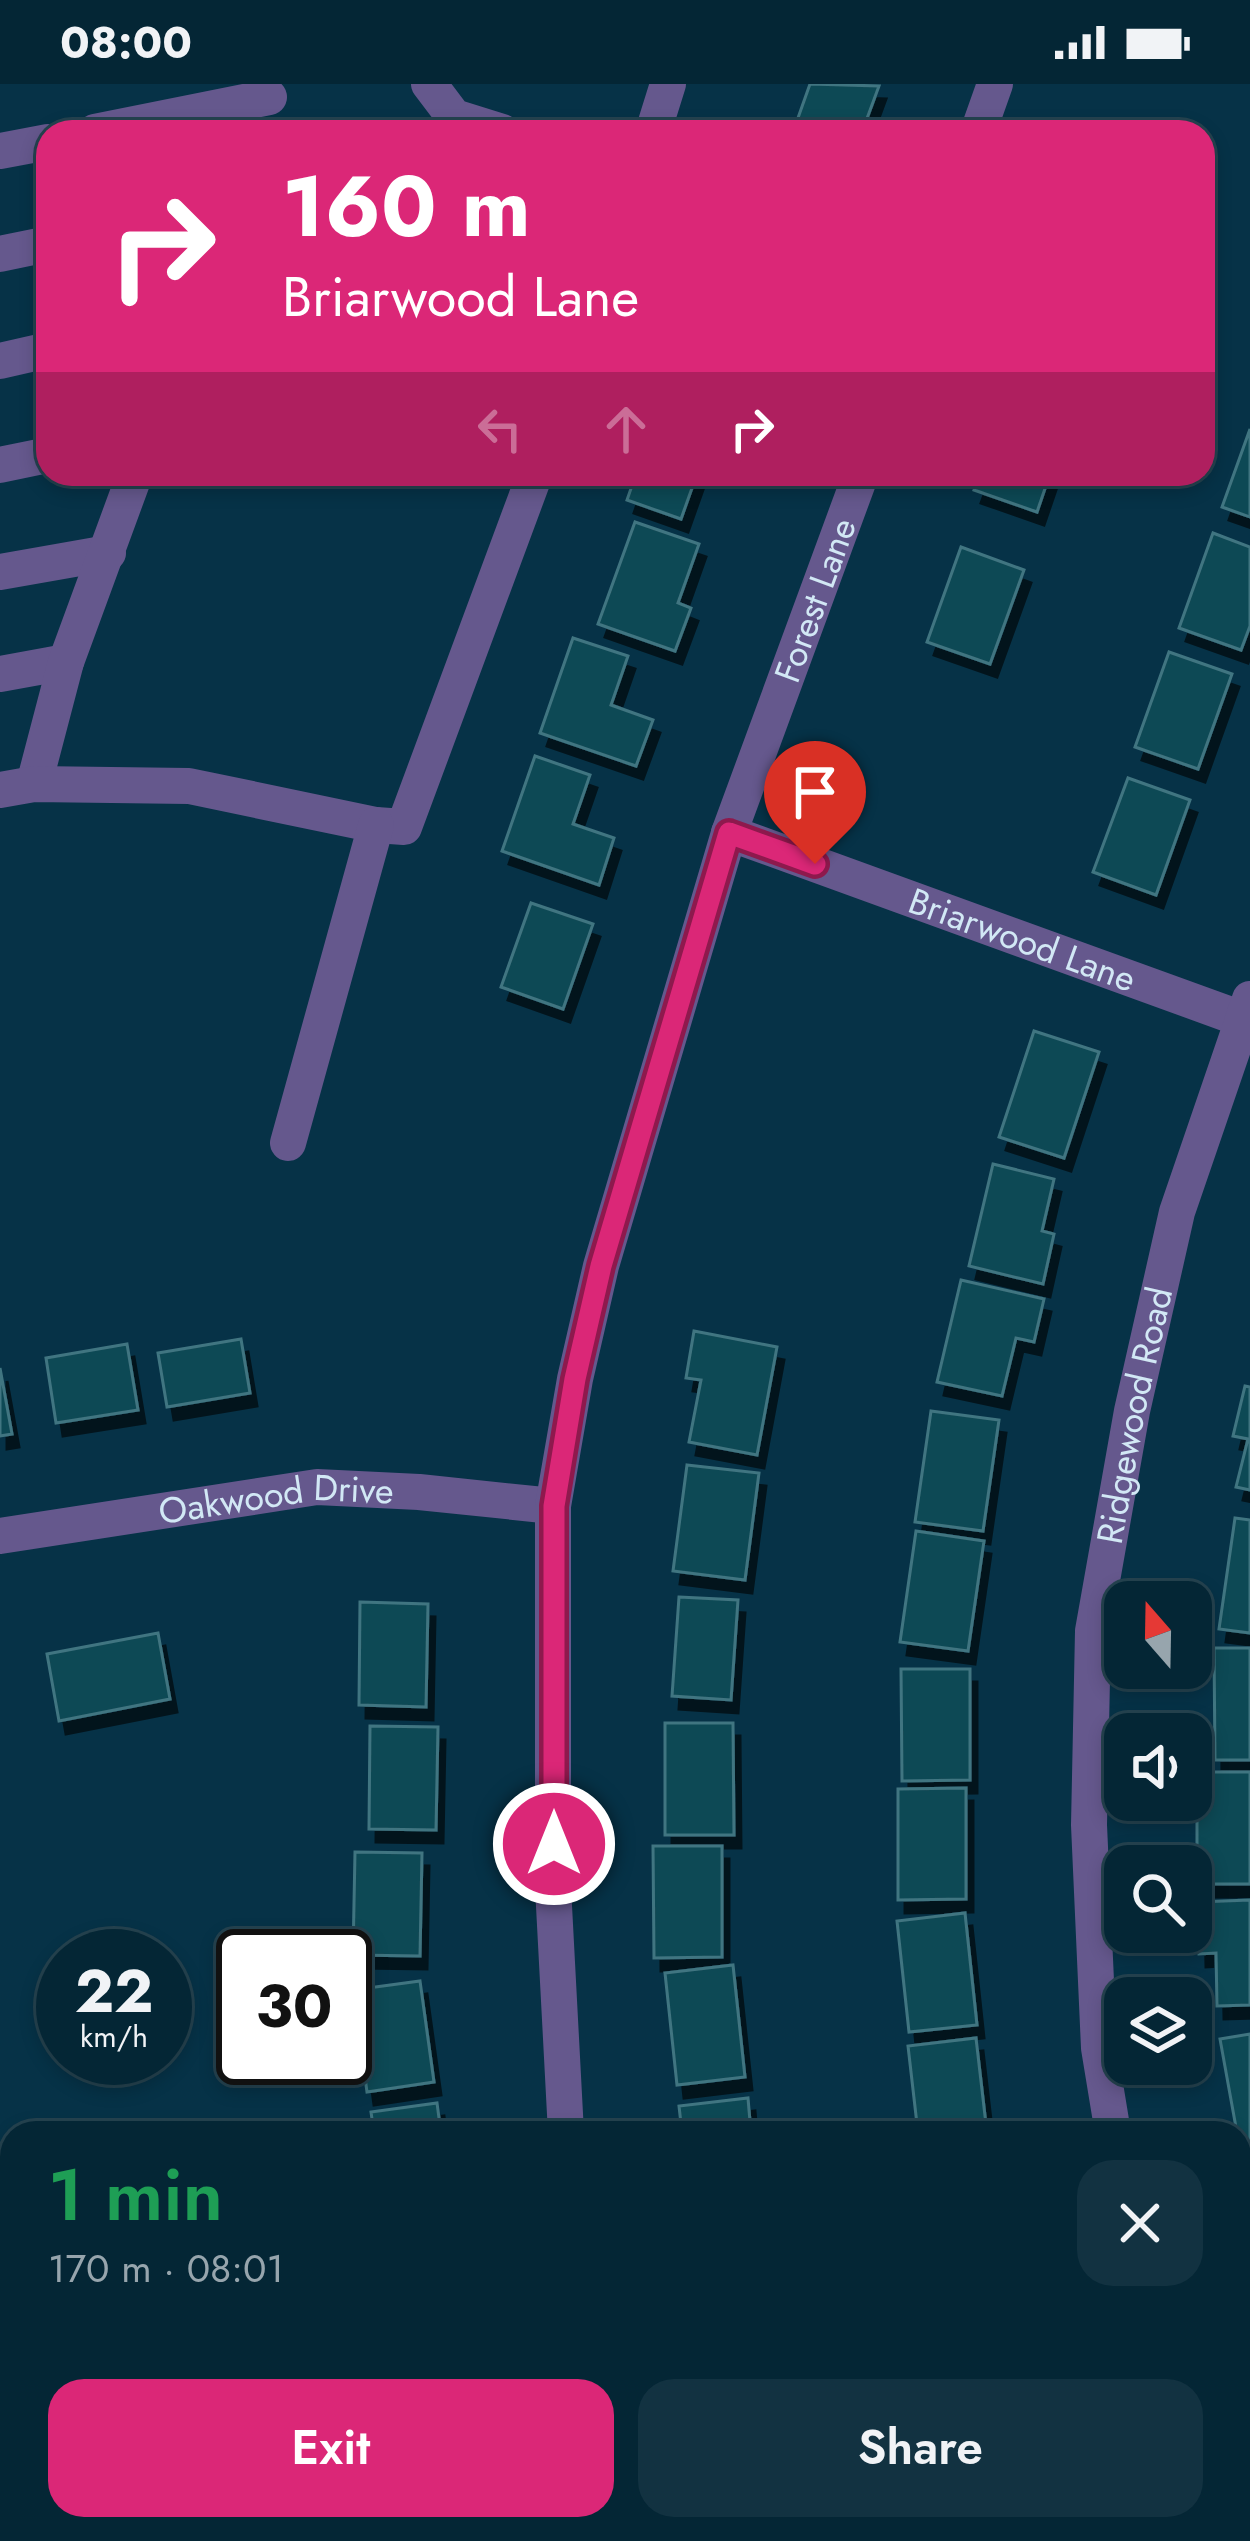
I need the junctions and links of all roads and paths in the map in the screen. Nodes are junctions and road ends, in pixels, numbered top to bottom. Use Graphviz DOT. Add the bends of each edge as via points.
graph roads {
  1 [pos="429,84"];
  2 [pos="668,84"];
  3 [pos="995,84"];
  4 [pos="271,90"];
  5 [pos="145,120"];
  6 [pos="260,120"];
  7 [pos="464,120"];
  8 [pos="657,120"];
  9 [pos="982,120"];
  10 [pos="36,144"];
  11 [pos="0,151"];
  12 [pos="36,246"];
  13 [pos="0,254"];
  14 [pos="36,353"];
  15 [pos="0,361"];
  16 [pos="36,457"];
  17 [pos="0,465"];
  18 [pos="132,486"];
  19 [pos="531,486"];
  20 [pos="857,486"];
  21 [pos="108,553"];
  22 [pos="0,572"];
  23 [pos="66,662"];
  24 [pos="0,674"];
  25 [pos="17,787"];
  26 [pos="376,825"];
  27 [pos="729,833"];
  28 [pos="1248,1013"];
  29 [pos="288,1143"];
  30 [pos="554,1506"];
  31 [pos="0,1536"];
  32 [pos="565,2121"];
  33 [pos="1111,2121"];
  1 -- 7 [label="street"];
  2 -- 8 [label="street"];
  3 -- 9 [label="street"];
  4 -- 5 [label="street"];
  4 -- 6 [label="street"];
  10 -- 11 [label="street"];
  12 -- 13 [label="street"];
  14 -- 15 [label="street"];
  16 -- 17 [label="street"];
  18 -- 21 [label="street"];
  19 -- 26 [label="street" via="404,827"];
  20 -- 27 [label="street, Forest Lane"];
  21 -- 22 [label="street"];
  21 -- 23 [label="street"];
  23 -- 24 [label="street"];
  23 -- 25 [label="street"];
  25 -- 26 [label="street" via="189,787"];
  26 -- 29 [label="street"];
  27 -- 28 [label="street, Briarwood Lane"];
  27 -- 30 [label="street, Forest Lane" via="601,1266"];
  28 -- 33 [label="street, Ridgewood Road" via="1177,1212 1093,1630 1089,1825 1099,2048"];
  30 -- 31 [label="street, Oakwood Drive" via="316,1487"];
  30 -- 32 [label="street, Forest Lane" via="554,1887"];
}
